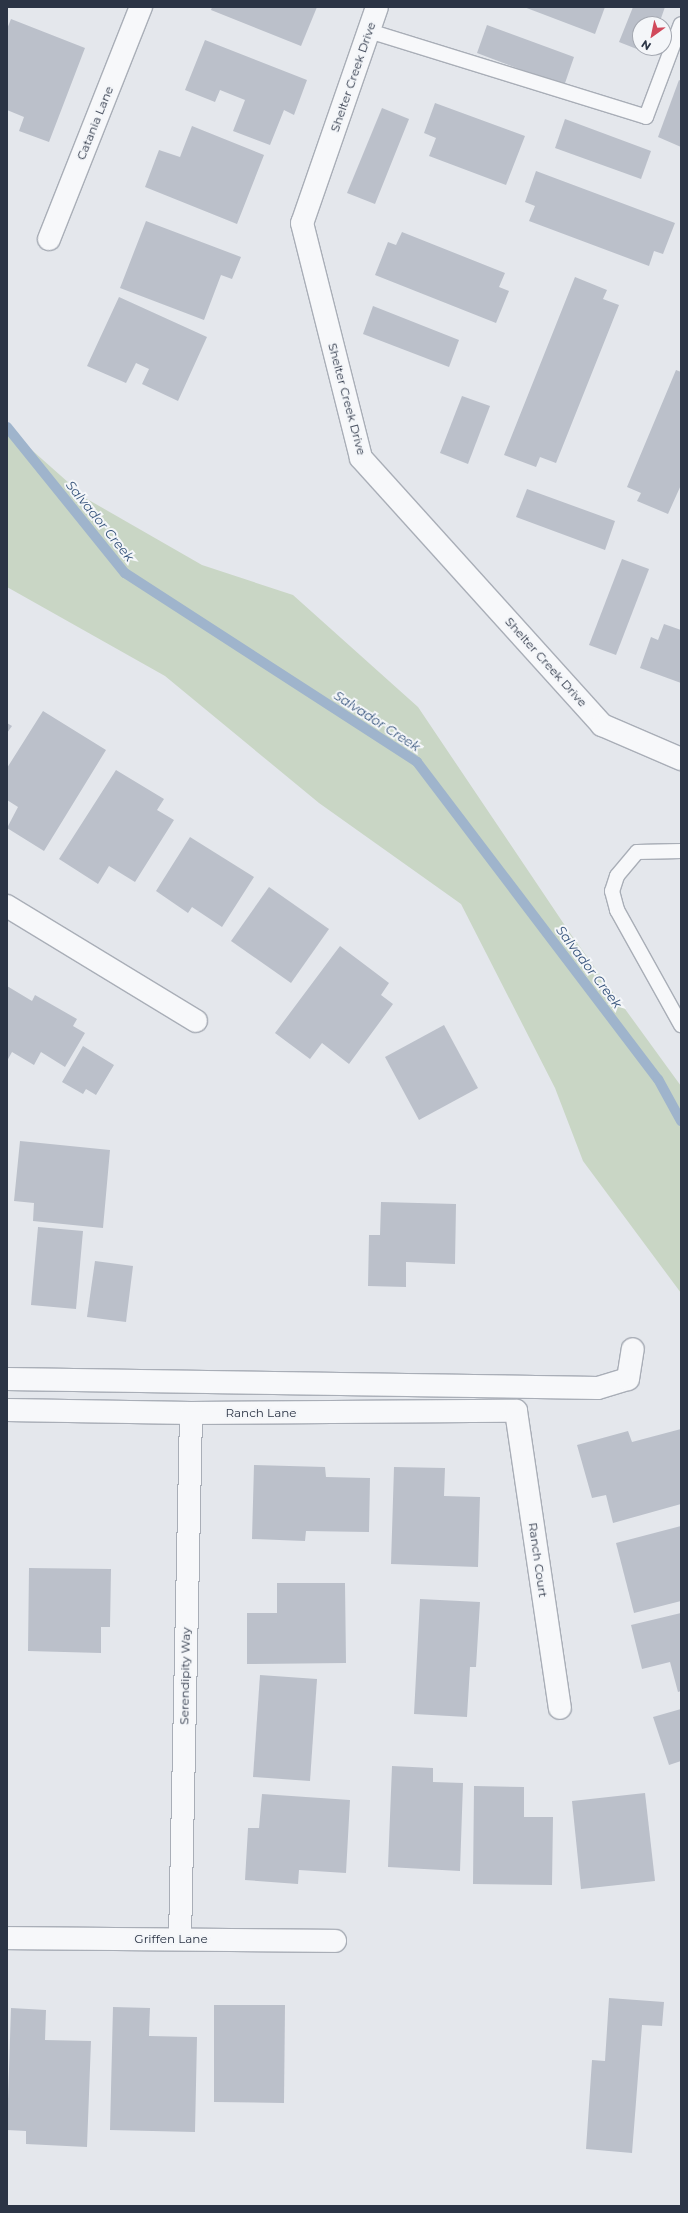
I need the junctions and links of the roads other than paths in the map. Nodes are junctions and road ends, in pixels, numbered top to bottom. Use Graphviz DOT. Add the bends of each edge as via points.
graph roads {
  1 [pos="141,7"];
  2 [pos="377,7"];
  3 [pos="681,24"];
  4 [pos="369,30"];
  5 [pos="50,239"];
  6 [pos="681,759"];
  7 [pos="681,851"];
  8 [pos="7,906"];
  9 [pos="196,1021"];
  10 [pos="681,1025"];
  11 [pos="633,1349"];
  12 [pos="7,1379"];
  13 [pos="7,1410"];
  14 [pos="516,1411"];
  15 [pos="191,1413"];
  16 [pos="560,1708"];
  17 [pos="7,1938"];
  18 [pos="180,1940"];
  19 [pos="335,1941"];
  1 -- 5 [label="street, Catania Lane"];
  2 -- 4 [label="street, Shelter Creek Drive"];
  3 -- 4 [label="lane" via="646,117"];
  4 -- 6 [label="street, Shelter Creek Drive" via="302,223 361,458 602,724"];
  7 -- 10 [label="lane" via="636,852 617,876 612,891 617,910"];
  8 -- 9 [label="street"];
  11 -- 12 [label="street" via="628,1379 598,1388"];
  13 -- 15 [label="street, Ranch Lane"];
  14 -- 15 [label="street, Ranch Lane"];
  14 -- 16 [label="street, Ranch Court"];
  15 -- 18 [label="street, Serendipity Way"];
  17 -- 18 [label="street, Griffen Lane"];
  18 -- 19 [label="street, Griffen Lane"];
}
